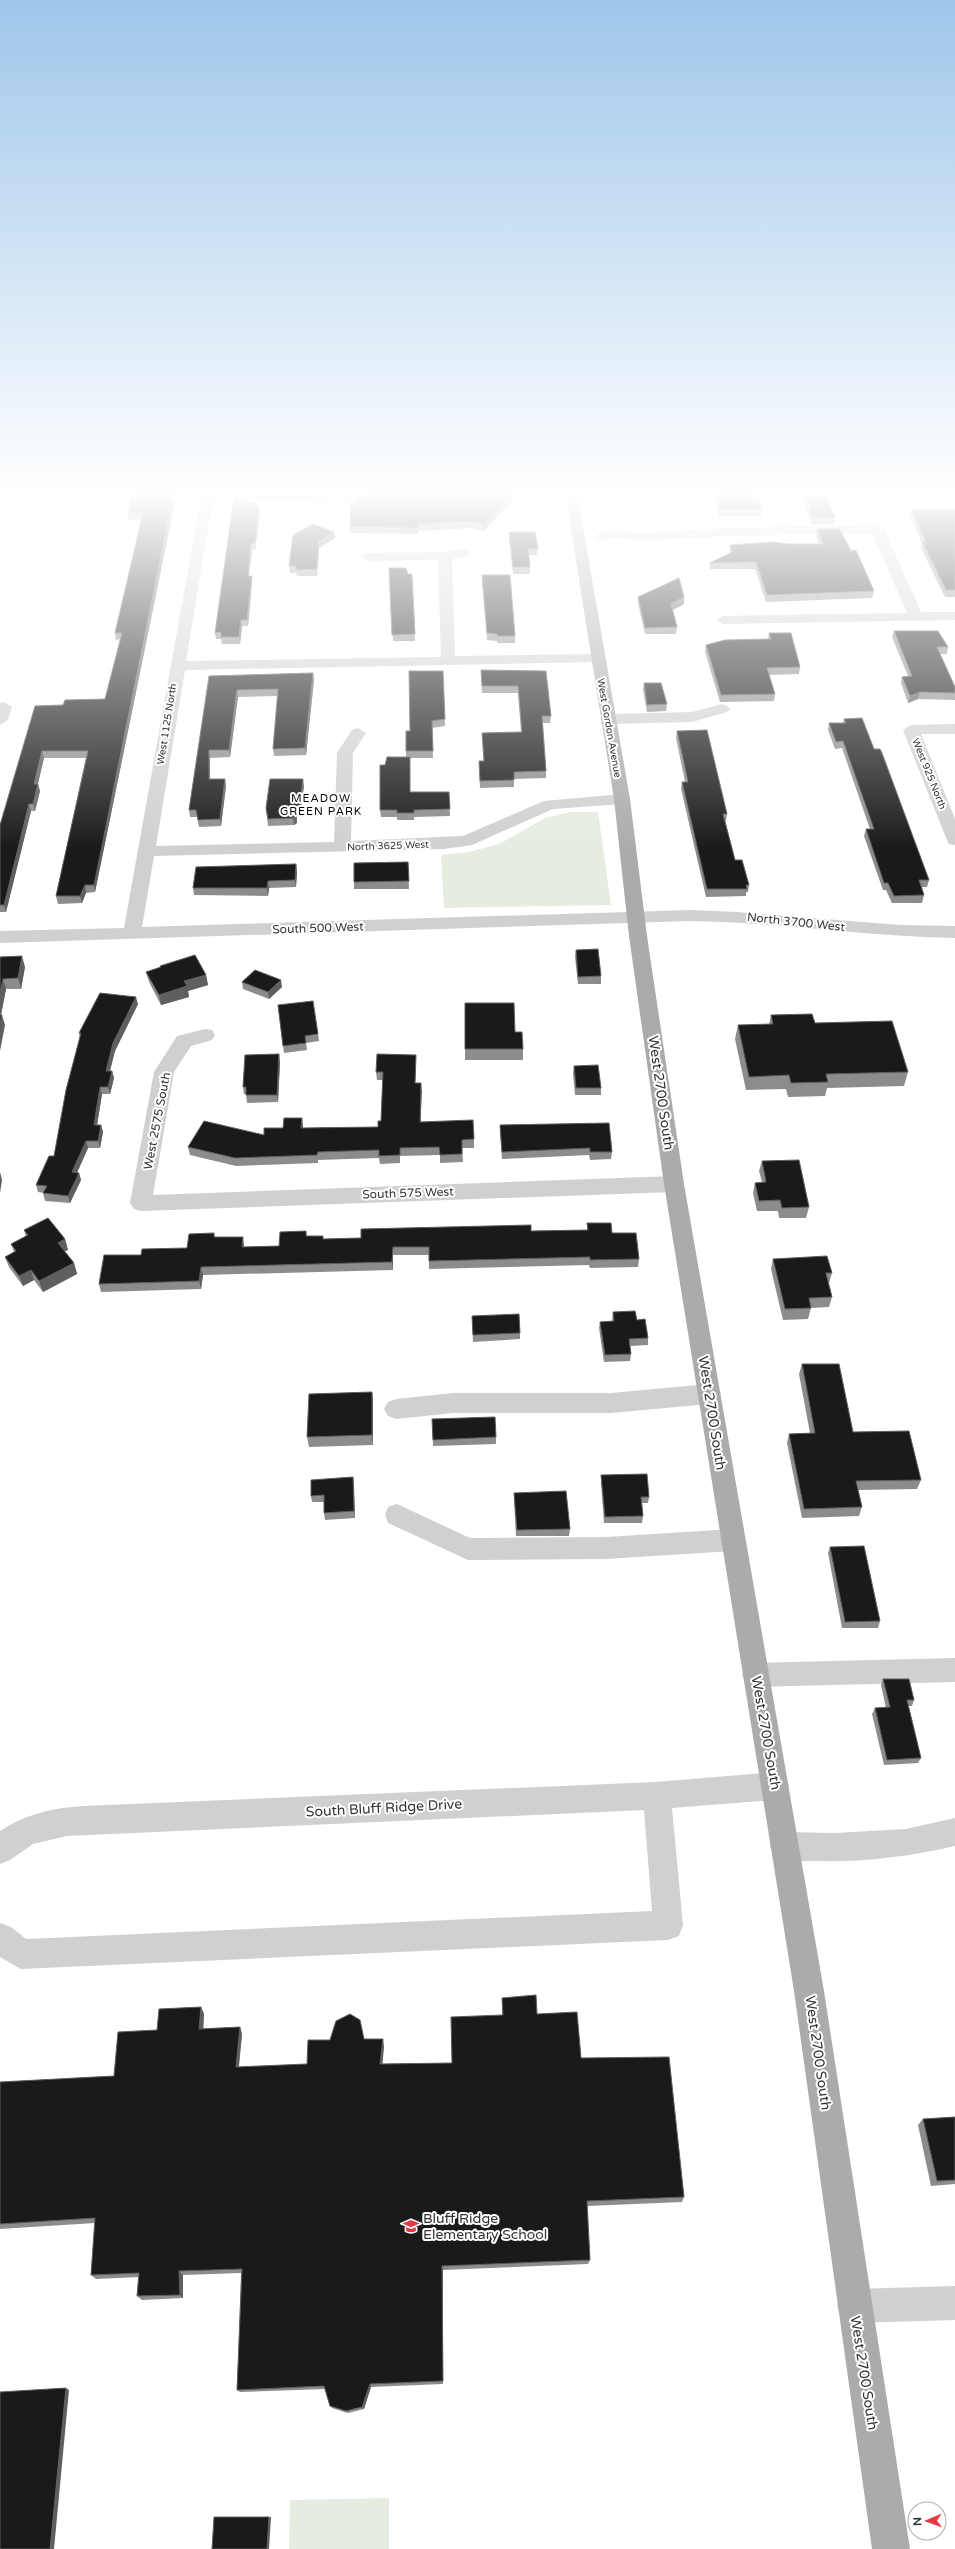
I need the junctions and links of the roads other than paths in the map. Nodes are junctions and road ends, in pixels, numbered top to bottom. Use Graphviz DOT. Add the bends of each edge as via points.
graph roads {
  1 [pos="187,611"];
  2 [pos="446,611"];
  3 [pos="590,611"];
  4 [pos="913,611"];
  5 [pos="955,616"];
  6 [pos="916,617"];
  7 [pos="723,620"];
  8 [pos="597,658"];
  9 [pos="448,660"];
  10 [pos="177,666"];
  11 [pos="722,709"];
  12 [pos="608,718"];
  13 [pos="955,729"];
  14 [pos="358,734"];
  15 [pos="622,799"];
  16 [pos="955,840"];
  17 [pos="342,847"];
  18 [pos="146,851"];
  19 [pos="636,918"];
  20 [pos="955,932"];
  21 [pos="132,934"];
  22 [pos="0,937"];
  23 [pos="205,1035"];
  24 [pos="674,1184"];
  25 [pos="141,1203"];
  26 [pos="709,1394"];
  27 [pos="396,1410"];
  28 [pos="396,1515"];
  29 [pos="733,1540"];
  30 [pos="955,1670"];
  31 [pos="755,1675"];
  32 [pos="775,1786"];
  33 [pos="656,1796"];
  34 [pos="955,1832"];
  35 [pos="784,1846"];
  36 [pos="0,1850"];
  37 [pos="0,1938"];
  38 [pos="955,2303"];
  39 [pos="854,2306"];
  40 [pos="891,2549"];
  1 -- 10 [label="street, West 1125 North"];
  2 -- 9 [label="street"];
  3 -- 8 [label="main road, West Gordon Avenue"];
  4 -- 6 [label="street"];
  5 -- 6 [label="street"];
  6 -- 7 [label="street"];
  8 -- 9 [label="street"];
  8 -- 12 [label="main road, West Gordon Avenue"];
  9 -- 10 [label="street"];
  10 -- 18 [label="street, West 1125 North"];
  11 -- 12 [label="street" via="692,717"];
  12 -- 15 [label="main road, West Gordon Avenue"];
  13 -- 16 [label="street, West 925 North" via="911,730"];
  14 -- 17 [label="street" via="345,753"];
  15 -- 17 [label="street, North 3625 West" via="574,800 550,804 514,818 489,832 458,842"];
  15 -- 19 [label="main road, West Gordon Avenue"];
  17 -- 18 [label="street, North 3625 West"];
  18 -- 21 [label="street, West 1125 North"];
  19 -- 20 [label="street, North 3700 West" via="719,916 884,931"];
  19 -- 21 [label="street, South 500 West"];
  19 -- 24 [label="main road, West 2700 South"];
  21 -- 22 [label="street, South 500 West"];
  23 -- 25 [label="street, West 2575 South" via="184,1041 164,1072"];
  24 -- 25 [label="street, South 575 West"];
  24 -- 26 [label="main road, West 2700 South"];
  26 -- 27 [label="street" via="611,1403 454,1403"];
  26 -- 29 [label="main road, West 2700 South"];
  28 -- 29 [label="street" via="468,1549 606,1548"];
  29 -- 31 [label="main road, West 2700 South"];
  30 -- 31 [label="street"];
  31 -- 32 [label="main road, West 2700 South"];
  32 -- 33 [label="street, South Bluff Ridge Drive"];
  32 -- 35 [label="main road, West 2700 South"];
  33 -- 36 [label="street, South Bluff Ridge Drive" via="87,1820 32,1830 5,1844"];
  33 -- 37 [label="street" via="668,1925 21,1954"];
  34 -- 35 [label="street" via="906,1843 835,1847"];
  35 -- 39 [label="main road, West 2700 South" via="809,1991"];
  38 -- 39 [label="street"];
  39 -- 40 [label="main road, West 2700 South"];
}
